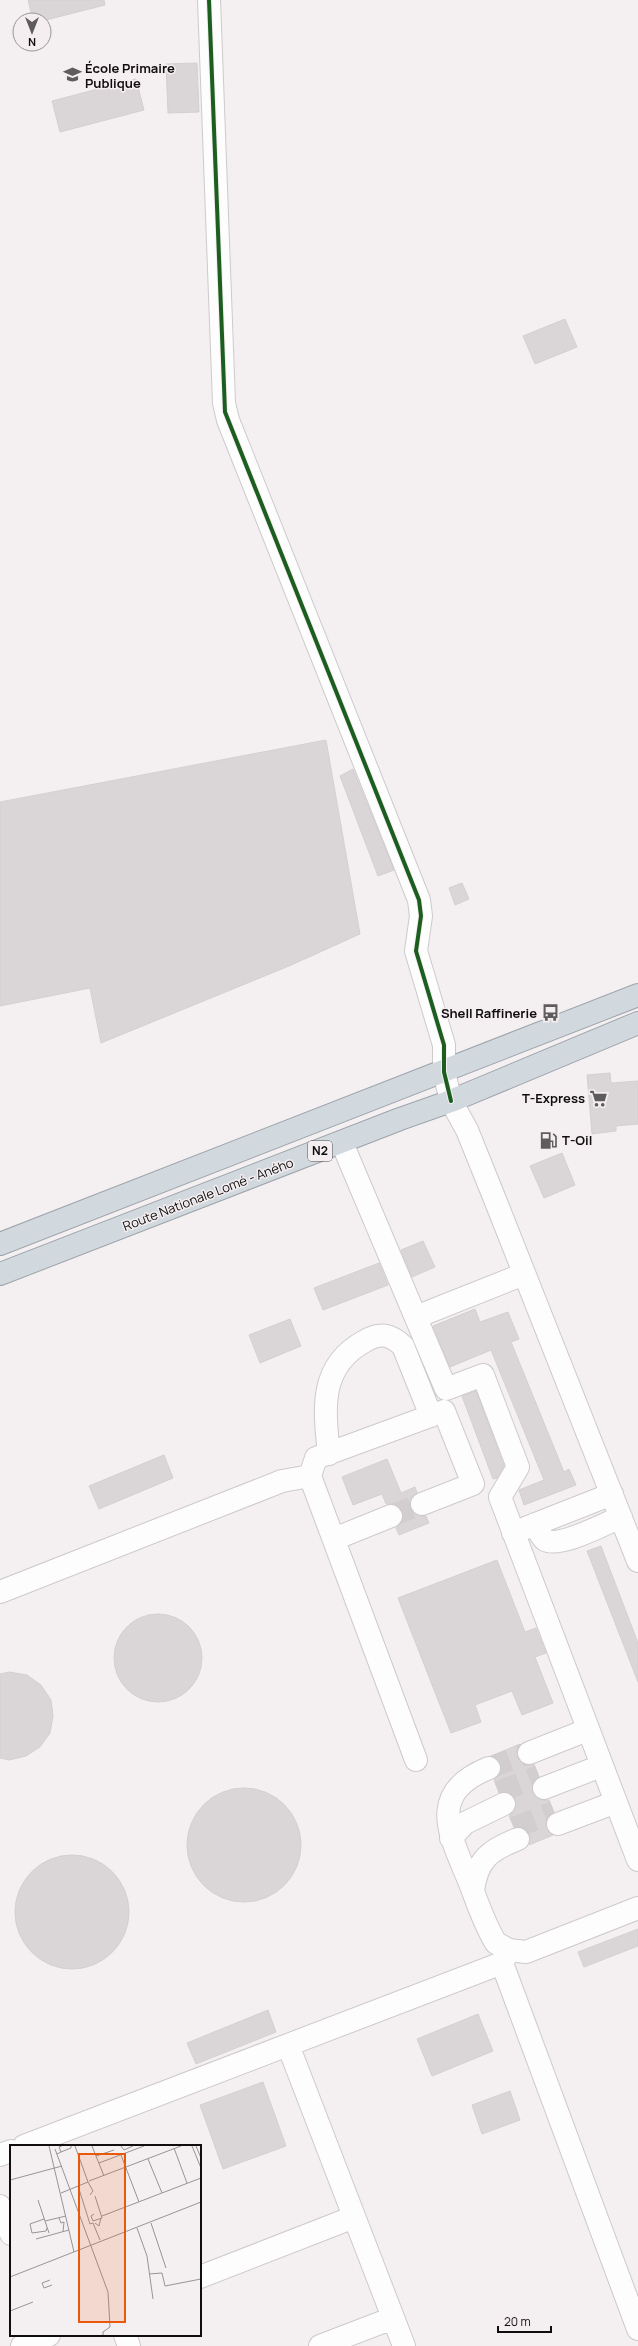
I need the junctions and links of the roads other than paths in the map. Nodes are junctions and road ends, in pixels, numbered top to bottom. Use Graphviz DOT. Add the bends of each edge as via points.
graph roads {
  1 [pos="209,0"];
  2 [pos="638,995"];
  3 [pos="638,1023"];
  4 [pos="444,1072"];
  5 [pos="451,1101"];
  6 [pos="342,1143"];
  7 [pos="0,1244"];
  8 [pos="0,1274"];
  9 [pos="524,1274"];
  10 [pos="416,1317"];
  11 [pos="431,1416"];
  12 [pos="329,1454"];
  13 [pos="310,1476"];
  14 [pos="612,1494"];
  15 [pos="422,1504"];
  16 [pos="391,1516"];
  17 [pos="620,1517"];
  18 [pos="535,1524"];
  19 [pos="513,1533"];
  20 [pos="334,1539"];
  21 [pos="638,1561"];
  22 [pos="0,1592"];
  23 [pos="416,1760"];
  24 [pos="601,1766"];
  25 [pos="504,1804"];
  26 [pos="454,1842"];
  27 [pos="638,1860"];
  28 [pos="473,1891"];
  29 [pos="638,1908"];
  30 [pos="506,1957"];
  31 [pos="288,2045"];
  32 [pos="27,2145"];
  33 [pos="10,2151"];
  34 [pos="0,2155"];
  35 [pos="0,2206"];
  36 [pos="354,2217"];
  37 [pos="10,2231"];
  38 [pos="201,2277"];
  39 [pos="393,2318"];
  40 [pos="638,2329"];
  41 [pos="47,2336"];
  42 [pos="125,2336"];
  43 [pos="22,2346"];
  44 [pos="129,2346"];
  45 [pos="320,2346"];
  46 [pos="404,2346"];
  1 -- 4 [label="street" via="226,412 419,900 421,916 416,951 444,1045"];
  2 -- 4 [label="highway, N2"];
  3 -- 5 [label="highway, Route Nationale Lomé - Aného / N2"];
  4 -- 5 [label="street"];
  4 -- 7 [label="highway, N2"];
  5 -- 6 [label="highway, Route Nationale Lomé - Aného / N2"];
  5 -- 9 [label="street" via="467,1130"];
  6 -- 8 [label="highway, Route Nationale Lomé - Aného / N2"];
  6 -- 10 [label="street"];
  9 -- 10 [label="street"];
  9 -- 14 [label="street"];
  10 -- 19 [label="street" via="446,1389 483,1375 518,1467 500,1497"];
  11 -- 12 [label="street"];
  11 -- 12 [label="street" via="403,1346 394,1337 384,1334 373,1336 344,1355 330,1380 326,1401"];
  11 -- 15 [label="street" via="444,1411 473,1484"];
  12 -- 13 [label="street" via="316,1458"];
  13 -- 20 [label="street"];
  13 -- 22 [label="street" via="282,1482"];
  14 -- 17 [label="street"];
  14 -- 18 [label="street"];
  16 -- 20 [label="street"];
  17 -- 18 [label="street" via="554,1543 544,1539"];
  17 -- 21 [label="street"];
  18 -- 19 [label="street"];
  19 -- 24 [label="street"];
  20 -- 23 [label="street"];
  24 -- 24 [label="street" via="544,1788"];
  24 -- 27 [label="street"];
  25 -- 26 [label="street" via="491,1822"];
  25 -- 26 [label="street" via="459,1809"];
  25 -- 26 [label="street" via="472,1774 454,1795"];
  25 -- 28 [label="street" via="489,1854 480,1864 475,1877"];
  26 -- 28 [label="street"];
  28 -- 30 [label="street" via="491,1936"];
  29 -- 30 [label="street" via="526,1952"];
  30 -- 31 [label="street"];
  30 -- 40 [label="street"];
  31 -- 32 [label="street"];
  31 -- 36 [label="street"];
  33 -- 34 [label="street"];
  35 -- 37 [label="street"];
  36 -- 38 [label="street"];
  36 -- 39 [label="street"];
  39 -- 45 [label="street"];
  39 -- 46 [label="street"];
  41 -- 43 [label="street"];
  42 -- 44 [label="street"];
}
